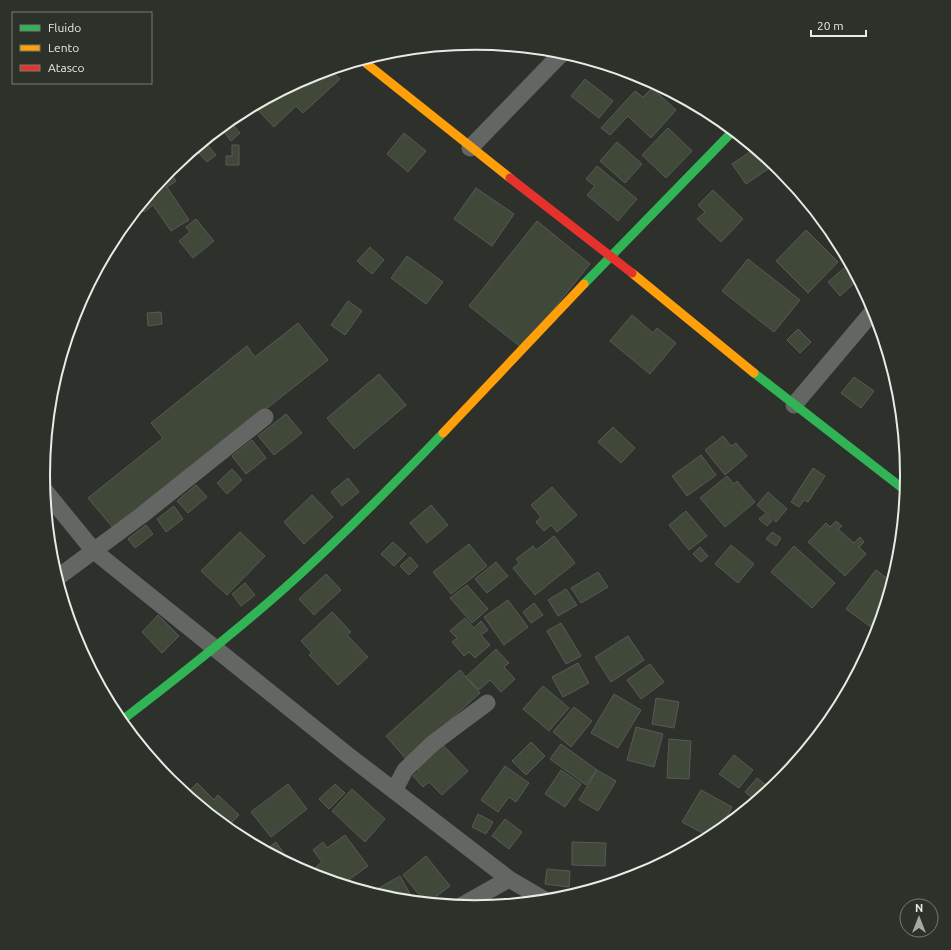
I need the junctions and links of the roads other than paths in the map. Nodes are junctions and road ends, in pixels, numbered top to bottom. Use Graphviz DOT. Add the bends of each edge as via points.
graph roads {
  1 [pos="557,58"];
  2 [pos="366,64"];
  3 [pos="730,134"];
  4 [pos="470,148"];
  5 [pos="611,256"];
  6 [pos="870,315"];
  7 [pos="794,405"];
  8 [pos="265,417"];
  9 [pos="901,487"];
  10 [pos="51,498"];
  11 [pos="94,551"];
  12 [pos="62,575"];
  13 [pos="215,648"];
  14 [pos="487,703"];
  15 [pos="126,717"];
  16 [pos="394,791"];
  17 [pos="509,879"];
  18 [pos="537,895"];
  19 [pos="472,900"];
  1 -- 4 [label="street"];
  2 -- 4 [label="street"];
  3 -- 5 [label="street"];
  4 -- 5 [label="street"];
  5 -- 7 [label="street"];
  5 -- 13 [label="street" via="408,469 297,577"];
  6 -- 7 [label="street"];
  7 -- 9 [label="street"];
  8 -- 11 [label="street" via="142,516"];
  10 -- 11 [label="street"];
  11 -- 12 [label="street"];
  11 -- 13 [label="street"];
  13 -- 15 [label="street"];
  13 -- 16 [label="street"];
  14 -- 16 [label="street" via="432,744 405,770"];
  16 -- 17 [label="street"];
  17 -- 18 [label="street"];
  17 -- 19 [label="street"];
}
